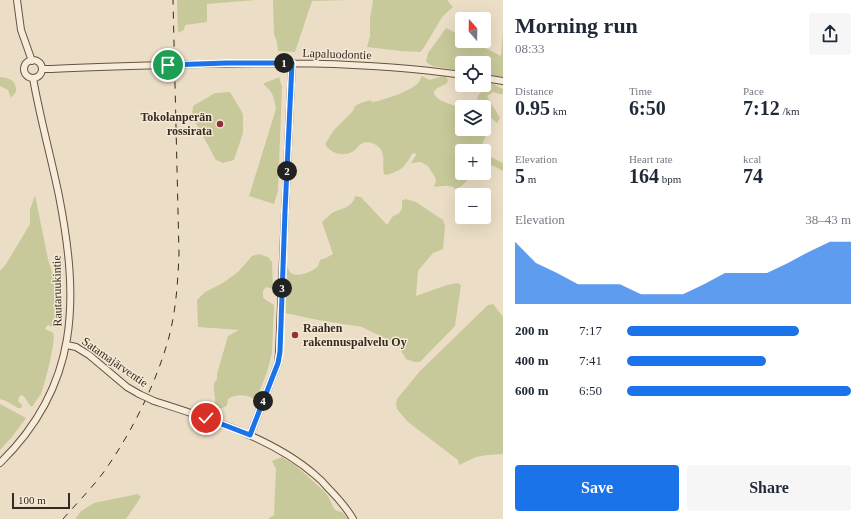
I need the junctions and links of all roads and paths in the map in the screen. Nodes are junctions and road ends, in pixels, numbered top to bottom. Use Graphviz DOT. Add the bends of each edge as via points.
graph roads {
  1 [pos="17,0"];
  2 [pos="32,61"];
  3 [pos="292,63"];
  4 [pos="42,69"];
  5 [pos="455,74"];
  6 [pos="33,78"];
  7 [pos="491,79"];
  8 [pos="503,81"];
  9 [pos="67,345"];
  10 [pos="250,435"];
  11 [pos="0,463"];
  12 [pos="353,519"];
  1 -- 2 [label="main road" via="20,26"];
  2 -- 4 [label="main road" via="40,63"];
  2 -- 6 [label="main road" via="24,69 28,76"];
  3 -- 4 [label="main road, Lapaluodontie"];
  3 -- 5 [label="main road, Lapaluodontie" via="402,68"];
  3 -- 10 [label="main road" via="280,352"];
  4 -- 6 [label="main road" via="38,77"];
  6 -- 9 [label="main road, Rautaruukintie" via="68,257 70,282"];
  7 -- 8 [label="main road"];
  9 -- 10 [label="main road, Satamajärventie, bridge" via="89,354 139,394"];
  9 -- 11 [label="main road, Rautaruukintie" via="56,383 47,402 30,430"];
  10 -- 12 [label="main road, Satamajärventie" via="280,450 315,474"];
}
